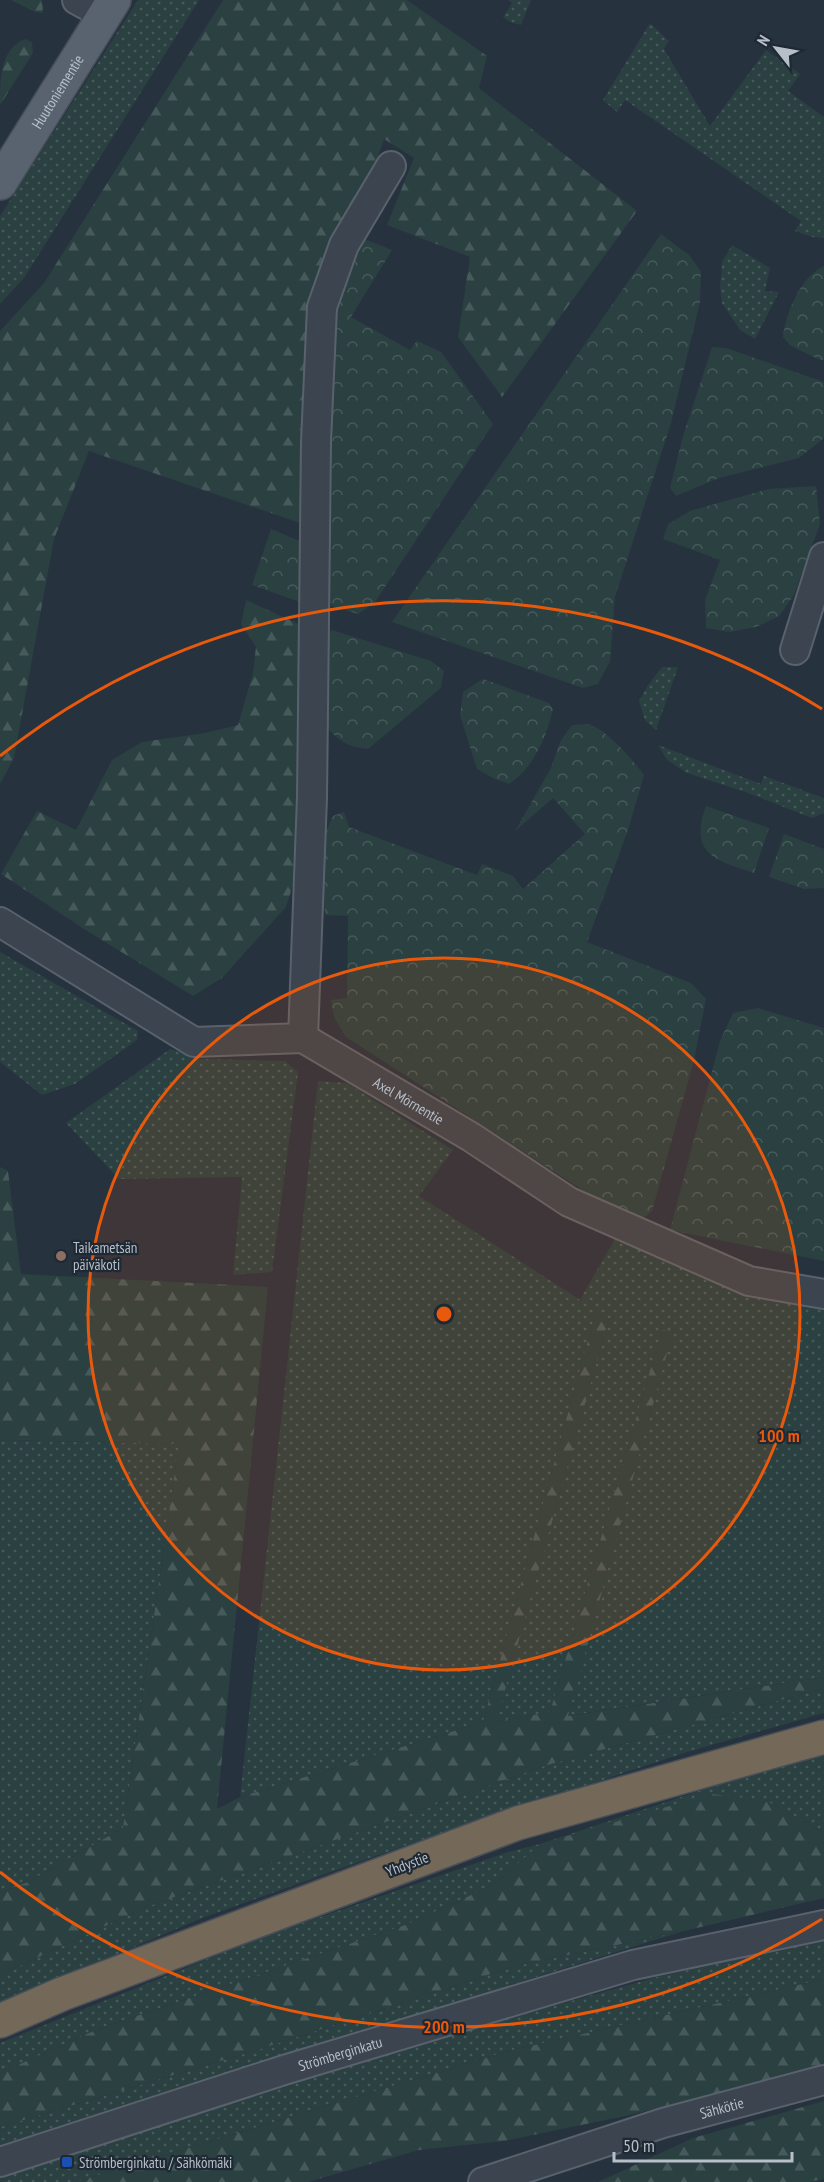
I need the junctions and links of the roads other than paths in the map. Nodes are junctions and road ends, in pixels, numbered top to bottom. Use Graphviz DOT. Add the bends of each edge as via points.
graph roads {
  1 [pos="99,5"];
  2 [pos="391,166"];
  3 [pos="0,183"];
  4 [pos="824,557"];
  5 [pos="795,650"];
  6 [pos="0,922"];
  7 [pos="303,1038"];
  8 [pos="824,1294"];
  9 [pos="824,1737"];
  10 [pos="824,1925"];
  11 [pos="0,2021"];
  12 [pos="824,2080"];
  13 [pos="0,2162"];
  14 [pos="483,2182"];
  1 -- 3 [label="main road, Huutoniementie"];
  2 -- 7 [label="street" via="344,245 322,307"];
  4 -- 5 [label="street"];
  6 -- 7 [label="street" via="194,1042"];
  7 -- 8 [label="street, Axel Mörnentie" via="471,1137 569,1202 749,1281"];
  9 -- 11 [label="highway, Yhdystie" via="518,1823 62,1994"];
  10 -- 13 [label="street, Strömberginkatu" via="633,1965 284,2070"];
  12 -- 14 [label="street, Sähkötie" via="663,2122"];
}
